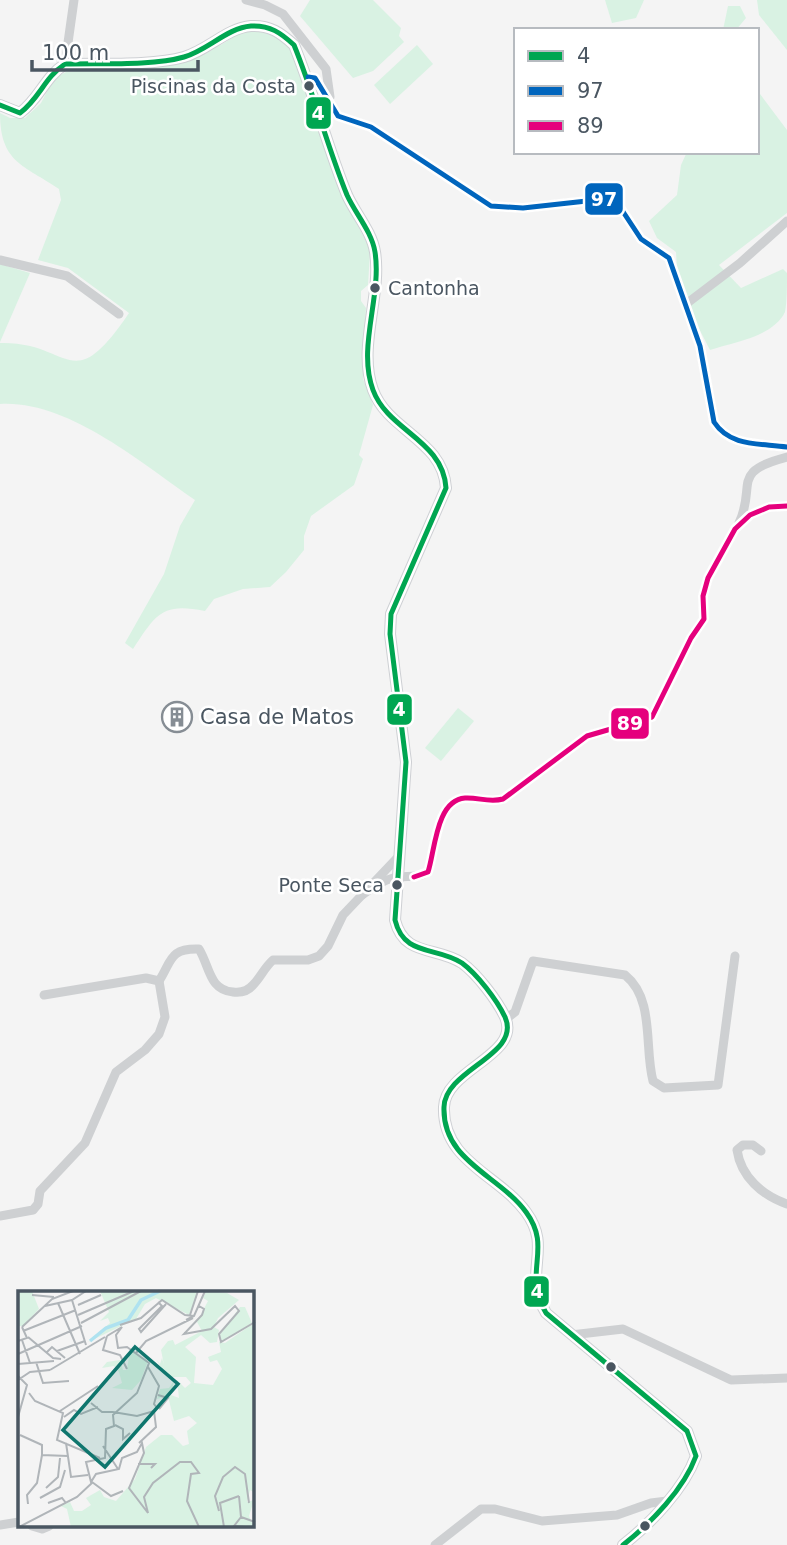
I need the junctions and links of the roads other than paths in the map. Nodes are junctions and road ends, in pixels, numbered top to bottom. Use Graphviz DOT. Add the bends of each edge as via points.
graph roads {
  1 [pos="74,0"];
  2 [pos="246,0"];
  3 [pos="65,64"];
  4 [pos="307,77"];
  5 [pos="330,98"];
  6 [pos="0,105"];
  7 [pos="787,220"];
  8 [pos="0,260"];
  9 [pos="686,304"];
  10 [pos="119,314"];
  11 [pos="787,447"];
  12 [pos="787,457"];
  13 [pos="787,506"];
  14 [pos="735,529"];
  15 [pos="399,856"];
  16 [pos="397,877"];
  17 [pos="362,895"];
  18 [pos="735,956"];
  19 [pos="159,981"];
  20 [pos="44,995"];
  21 [pos="506,1019"];
  22 [pos="761,1151"];
  23 [pos="787,1204"];
  24 [pos="0,1216"];
  25 [pos="571,1335"];
  26 [pos="787,1378"];
  27 [pos="667,1501"];
  28 [pos="18,1522"];
  29 [pos="0,1525"];
  30 [pos="436,1545"];
  31 [pos="623,1545"];
  1 -- 3 [label="street"];
  2 -- 5 [label="street" via="282,14 326,69"];
  3 -- 4 [label="street" via="181,58 208,48 236,29 254,26 277,30 294,45"];
  3 -- 6 [label="street" via="50,74 33,104 20,113"];
  4 -- 5 [label="street" via="315,78"];
  4 -- 15 [label="street" via="348,196 375,248 369,362 372,388 383,408 445,470 446,488 391,614 406,762"];
  5 -- 9 [label="street" via="338,116 371,127 491,206 523,208 614,198 641,239 670,258"];
  7 -- 9 [label="street"];
  8 -- 10 [label="street" via="66,276"];
  9 -- 11 [label="street" via="700,346 714,422 722,434 732,440"];
  12 -- 14 [label="street" via="755,469 746,481 745,504"];
  13 -- 14 [label="street" via="750,515"];
  14 -- 16 [label="street" via="708,578 704,619 652,717 587,736 503,799 456,800 443,813 428,872 421,877"];
  15 -- 16 [label="street"];
  15 -- 17 [label="street"];
  16 -- 17 [label="street"];
  16 -- 21 [label="street" via="399,935 408,943 460,962 475,975"];
  17 -- 19 [label="street" via="343,915 319,956 273,960 241,993 222,991 214,984 199,949 184,949 170,958"];
  18 -- 21 [label="street" via="718,1085 664,1088 653,1081 647,1021 635,984 625,975 533,961 514,1012"];
  19 -- 20 [label="street" via="146,978"];
  19 -- 24 [label="street" via="165,1017 159,1034 116,1072 85,1143 40,1191 33,1210"];
  21 -- 25 [label="street" via="506,1033 497,1051 453,1082 444,1097 443,1117 450,1140 467,1161 524,1210 539,1234 537,1294 546,1313"];
  22 -- 23 [label="street" via="743,1145 737,1150 740,1166 766,1196"];
  25 -- 26 [label="street" via="623,1329 732,1380"];
  25 -- 27 [label="street" via="687,1431 696,1456 691,1471"];
  27 -- 30 [label="street" via="617,1516 542,1521 495,1508 481,1509"];
  27 -- 31 [label="street"];
  28 -- 29 [label="street"];
}
